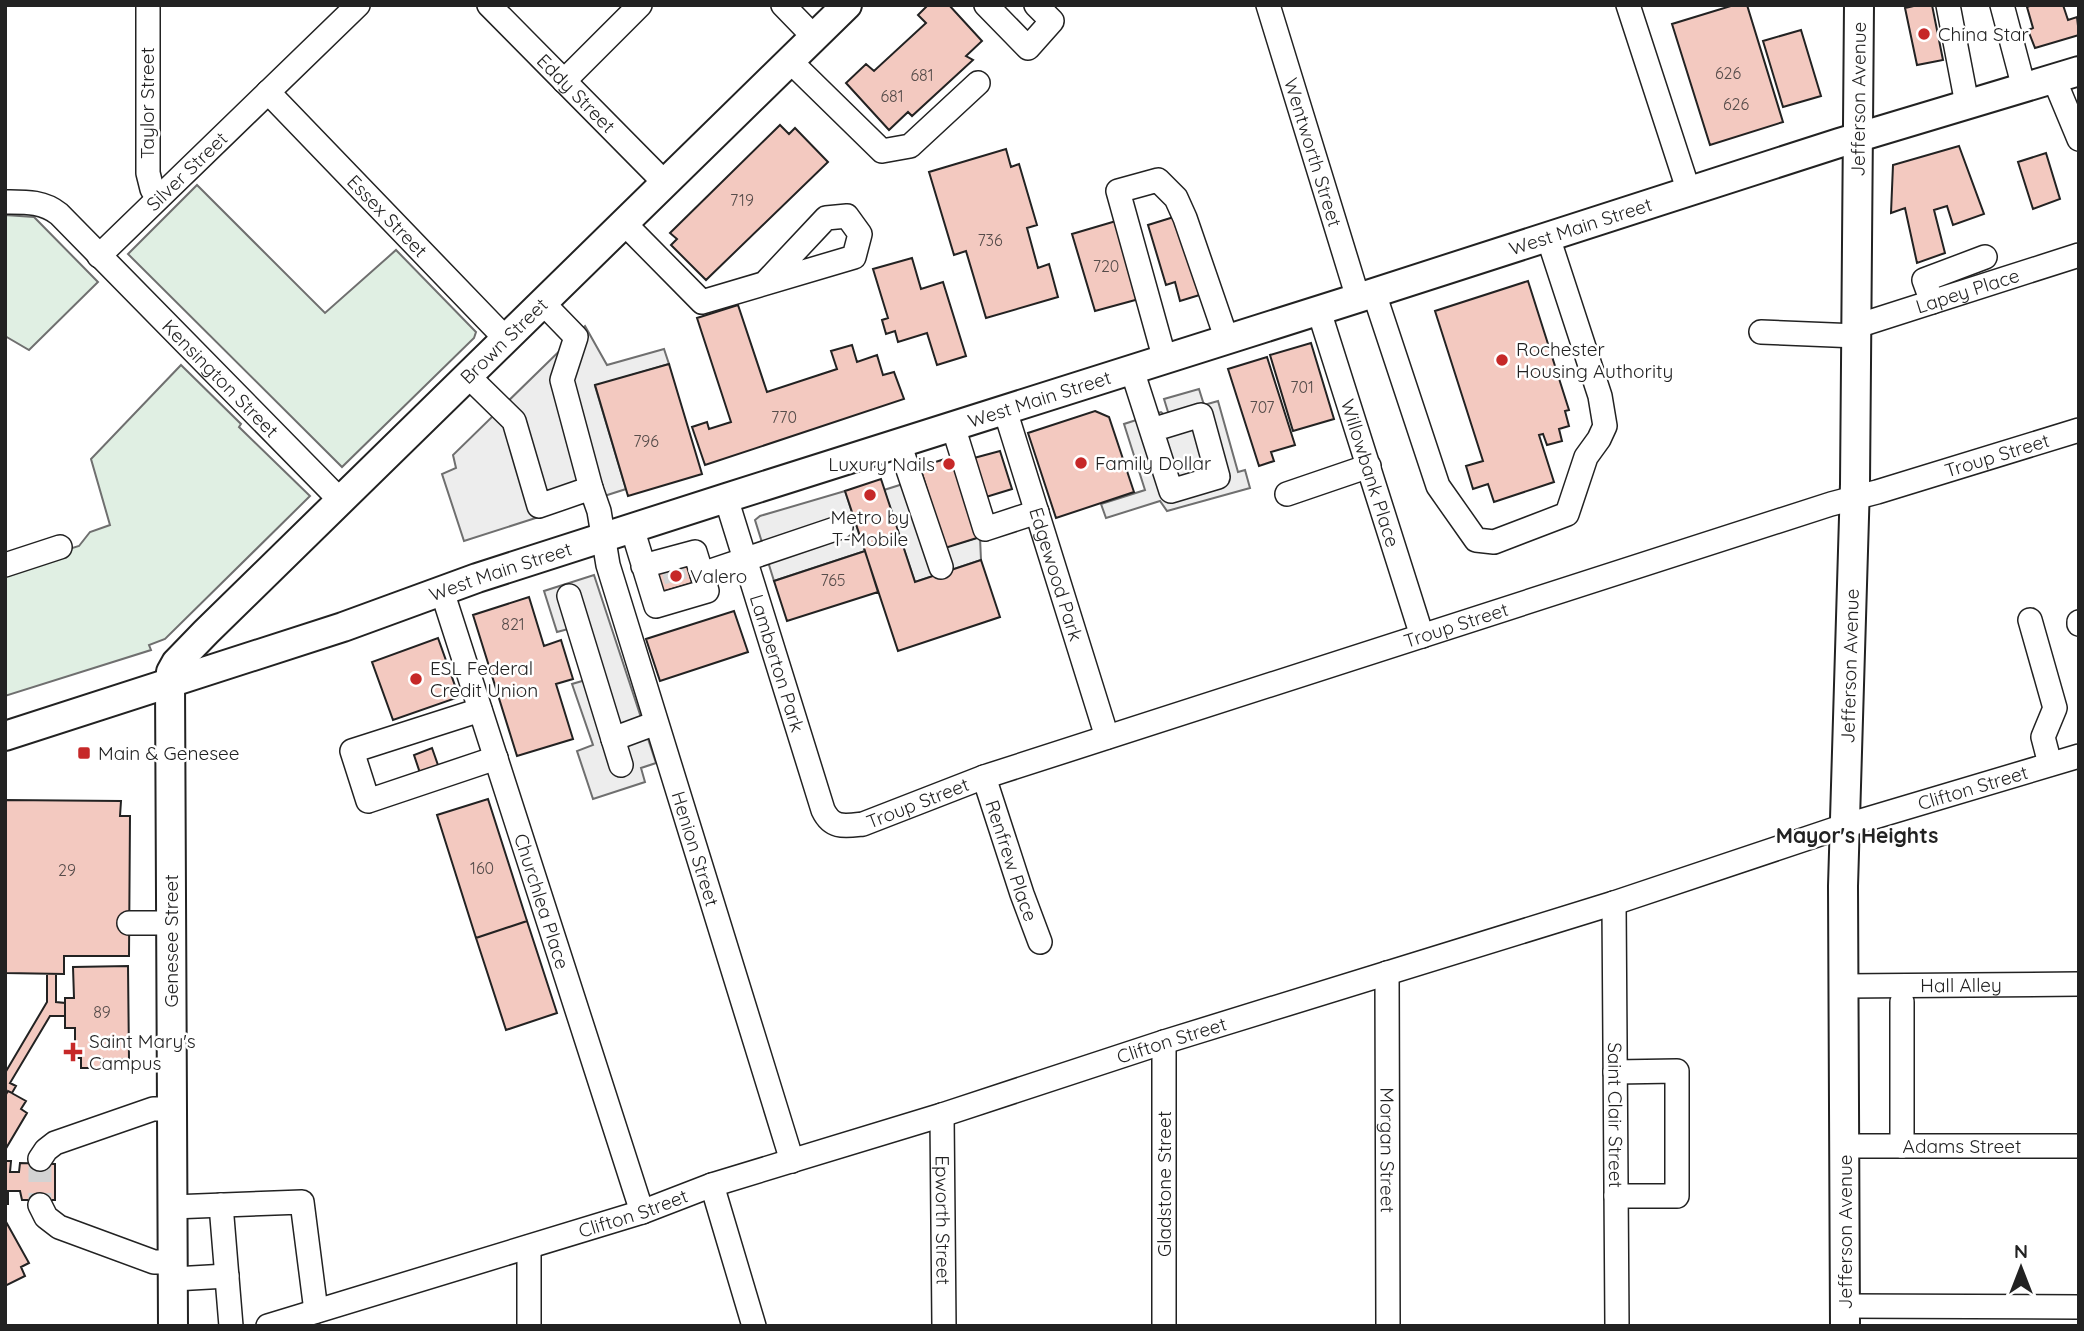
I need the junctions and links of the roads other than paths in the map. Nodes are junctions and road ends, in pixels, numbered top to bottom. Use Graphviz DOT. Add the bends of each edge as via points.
graph roads {
  1 [pos="148,5"];
  2 [pos="358,5"];
  3 [pos="489,5"];
  4 [pos="640,5"];
  5 [pos="783,5"];
  6 [pos="847,5"];
  7 [pos="986,5"];
  8 [pos="1036,5"];
  9 [pos="1268,5"];
  10 [pos="1628,5"];
  11 [pos="1860,5"];
  12 [pos="1948,5"];
  13 [pos="2002,5"];
  14 [pos="814,37"];
  15 [pos="790,61"];
  16 [pos="2066,75"];
  17 [pos="564,81"];
  18 [pos="978,83"];
  19 [pos="2024,88"];
  20 [pos="268,92"];
  21 [pos="1967,104"];
  22 [pos="2076,122"];
  23 [pos="1859,137"];
  24 [pos="665,183"];
  25 [pos="1689,192"];
  26 [pos="158,198"];
  27 [pos="5,202"];
  28 [pos="624,223"];
  29 [pos="1548,237"];
  30 [pos="2079,255"];
  31 [pos="99,256"];
  32 [pos="1986,257"];
  33 [pos="765,283"];
  34 [pos="1366,296"];
  35 [pos="1932,302"];
  36 [pos="543,303"];
  37 [pos="1319,311"];
  38 [pos="1857,331"];
  39 [pos="1761,332"];
  40 [pos="506,339"];
  41 [pos="1227,340"];
  42 [pos="1165,360"];
  43 [pos="1132,370"];
  44 [pos="468,376"];
  45 [pos="1005,410"];
  46 [pos="953,426"];
  47 [pos="1152,430"];
  48 [pos="2079,430"];
  49 [pos="899,443"];
  50 [pos="1369,467"];
  51 [pos="591,488"];
  52 [pos="1287,494"];
  53 [pos="726,498"];
  54 [pos="1854,498"];
  55 [pos="341,500"];
  56 [pos="1037,512"];
  57 [pos="841,527"];
  58 [pos="632,528"];
  59 [pos="603,538"];
  60 [pos="60,548"];
  61 [pos="745,560"];
  62 [pos="5,565"];
  63 [pos="643,566"];
  64 [pos="941,567"];
  65 [pos="702,574"];
  66 [pos="442,591"];
  67 [pos="569,596"];
  68 [pos="2030,620"];
  69 [pos="1422,636"];
  70 [pos="170,682"];
  71 [pos="480,710"];
  72 [pos="656,723"];
  73 [pos="5,736"];
  74 [pos="1107,737"];
  75 [pos="614,739"];
  76 [pos="2079,756"];
  77 [pos="496,758"];
  78 [pos="2050,764"];
  79 [pos="621,765"];
  80 [pos="984,777"];
  81 [pos="1844,825"];
  82 [pos="837,826"];
  83 [pos="1614,903"];
  84 [pos="129,923"];
  85 [pos="171,923"];
  86 [pos="1040,942"];
  87 [pos="1387,973"];
  88 [pos="2079,984"];
  89 [pos="1844,986"];
  90 [pos="1902,1002"];
  91 [pos="1164,1042"];
  92 [pos="1615,1072"];
  93 [pos="172,1109"];
  94 [pos="942,1115"];
  95 [pos="1844,1146"];
  96 [pos="1902,1146"];
  97 [pos="2079,1146"];
  98 [pos="40,1159"];
  99 [pos="792,1161"];
  100 [pos="712,1185"];
  101 [pos="1616,1196"];
  102 [pos="40,1205"];
  103 [pos="221,1205"];
  104 [pos="172,1207"];
  105 [pos="642,1212"];
  106 [pos="528,1247"];
  107 [pos="173,1271"];
  108 [pos="228,1276"];
  109 [pos="2079,1307"];
  110 [pos="316,1311"];
  111 [pos="1845,1316"];
  112 [pos="1906,1316"];
  113 [pos="173,1326"];
  114 [pos="231,1326"];
  115 [pos="268,1326"];
  116 [pos="529,1326"];
  117 [pos="754,1326"];
  118 [pos="944,1326"];
  119 [pos="1164,1326"];
  120 [pos="1388,1326"];
  121 [pos="1617,1326"];
  1 -- 26 [label="street, Taylor Street" via="148,173"];
  2 -- 20 [label="street, Silver Street"];
  3 -- 17 [label="street, Eddy Street"];
  4 -- 17 [label="street"];
  5 -- 14 [label="street"];
  6 -- 14 [label="main road, Brown Street"];
  7 -- 8 [label="street" via="1028,48 1052,21"];
  9 -- 34 [label="street, Wentworth Street"];
  10 -- 25 [label="street"];
  11 -- 23 [label="main road, Jefferson Avenue"];
  12 -- 21 [label="street"];
  13 -- 19 [label="street"];
  14 -- 15 [label="main road, Brown Street"];
  15 -- 18 [label="street" via="882,151 910,146"];
  15 -- 24 [label="main road, Brown Street"];
  16 -- 19 [label="main road, West Main Street"];
  16 -- 22 [label="street"];
  17 -- 24 [label="street, Eddy Street"];
  19 -- 21 [label="main road, West Main Street"];
  20 -- 26 [label="street, Silver Street"];
  20 -- 40 [label="street, Essex Street"];
  21 -- 23 [label="main road, West Main Street"];
  23 -- 25 [label="main road, West Main Street"];
  23 -- 38 [label="main road, Jefferson Avenue"];
  24 -- 28 [label="main road, Brown Street"];
  25 -- 29 [label="main road, West Main Street"];
  26 -- 31 [label="street, Silver Street"];
  27 -- 31 [label="street" via="50,208"];
  28 -- 33 [label="street" via="702,302"];
  28 -- 36 [label="main road, Brown Street"];
  29 -- 34 [label="main road, West Main Street"];
  29 -- 34 [label="street, Wentworth Street" via="1600,396 1605,426 1586,457 1567,514 1494,542 1476,540 1438,486"];
  30 -- 35 [label="street, Lapey Place"];
  31 -- 55 [label="street, Kensington Street"];
  32 -- 35 [label="street" via="1924,280"];
  34 -- 37 [label="main road, West Main Street"];
  35 -- 38 [label="street, Lapey Place"];
  36 -- 40 [label="main road, Brown Street"];
  36 -- 51 [label="street, Henion Street" via="576,337 562,380"];
  37 -- 41 [label="main road, West Main Street"];
  37 -- 50 [label="street, Willowbank Place"];
  38 -- 39 [label="street"];
  38 -- 54 [label="main road, Jefferson Avenue"];
  40 -- 44 [label="main road, Brown Street"];
  41 -- 42 [label="main road, West Main Street"];
  41 -- 42 [label="street" via="1176,198 1158,180 1118,191"];
  42 -- 43 [label="main road, West Main Street"];
  43 -- 45 [label="main road, West Main Street"];
  43 -- 47 [label="street"];
  44 -- 51 [label="street" via="514,421 539,506"];
  44 -- 55 [label="main road, Brown Street"];
  45 -- 46 [label="main road, West Main Street"];
  45 -- 56 [label="street, Edgewood Park"];
  46 -- 49 [label="main road, West Main Street"];
  46 -- 56 [label="street" via="985,529"];
  48 -- 54 [label="street, Troup Street"];
  49 -- 53 [label="main road, West Main Street"];
  49 -- 64 [label="street"];
  50 -- 52 [label="street"];
  50 -- 69 [label="street, Willowbank Place"];
  51 -- 59 [label="street, Henion Street"];
  53 -- 58 [label="main road, West Main Street"];
  53 -- 61 [label="street, Lamberton Park"];
  54 -- 69 [label="street, Troup Street"];
  54 -- 81 [label="main road, Jefferson Avenue"];
  55 -- 70 [label="main road, Brown Street" via="183,655 173,667"];
  56 -- 74 [label="street, Edgewood Park"];
  57 -- 61 [label="street"];
  58 -- 59 [label="main road, West Main Street"];
  58 -- 63 [label="street"];
  59 -- 66 [label="main road, West Main Street"];
  59 -- 72 [label="street, Henion Street"];
  60 -- 62 [label="street"];
  61 -- 65 [label="street"];
  61 -- 82 [label="street, Lamberton Park" via="823,810"];
  63 -- 65 [label="street" via="695,552"];
  63 -- 65 [label="street" via="656,606 707,591"];
  66 -- 70 [label="main road, West Main Street"];
  66 -- 71 [label="street, Churchlea Place"];
  67 -- 75 [label="street"];
  68 -- 78 [label="street" via="2056,708 2043,737"];
  69 -- 74 [label="street, Troup Street"];
  70 -- 73 [label="main road, West Main Street"];
  70 -- 85 [label="main road, Genesee Street"];
  71 -- 77 [label="street, Churchlea Place"];
  71 -- 77 [label="street" via="352,751 368,801"];
  72 -- 75 [label="street"];
  72 -- 99 [label="street, Henion Street"];
  74 -- 80 [label="street, Troup Street"];
  75 -- 79 [label="street"];
  76 -- 78 [label="street, Clifton Street"];
  77 -- 105 [label="street, Churchlea Place"];
  78 -- 81 [label="street, Clifton Street"];
  80 -- 82 [label="street, Troup Street" via="863,824"];
  80 -- 86 [label="street, Renfrew Place"];
  81 -- 83 [label="street, Clifton Street"];
  81 -- 89 [label="main road, Jefferson Avenue"];
  83 -- 87 [label="street, Clifton Street"];
  83 -- 92 [label="street, Saint Clair Street"];
  84 -- 85 [label="street"];
  85 -- 93 [label="main road, Genesee Street"];
  87 -- 91 [label="street, Clifton Street"];
  87 -- 120 [label="street, Morgan Street"];
  88 -- 89 [label="street, Hall Alley"];
  89 -- 95 [label="main road, Jefferson Avenue"];
  90 -- 96 [label="street"];
  91 -- 94 [label="street, Clifton Street"];
  91 -- 119 [label="street, Gladstone Street"];
  92 -- 101 [label="street, Saint Clair Street"];
  92 -- 101 [label="street" via="1677,1072 1677,1196"];
  93 -- 98 [label="street" via="153,1109 55,1143"];
  93 -- 104 [label="main road, Genesee Street"];
  94 -- 99 [label="street, Clifton Street"];
  94 -- 118 [label="street, Epworth Street"];
  95 -- 96 [label="street, Adams Street"];
  95 -- 111 [label="main road, Jefferson Avenue"];
  96 -- 97 [label="street, Adams Street"];
  99 -- 100 [label="street, Clifton Street"];
  100 -- 105 [label="street, Clifton Street"];
  100 -- 117 [label="street"];
  101 -- 121 [label="street, Saint Clair Street"];
  102 -- 107 [label="street" via="59,1227"];
  103 -- 104 [label="street"];
  103 -- 108 [label="street"];
  103 -- 110 [label="street" via="302,1202"];
  104 -- 107 [label="main road, Genesee Street"];
  105 -- 106 [label="street, Clifton Street"];
  106 -- 110 [label="street, Clifton Street"];
  106 -- 116 [label="street"];
  107 -- 108 [label="street"];
  107 -- 113 [label="main road, Genesee Street"];
  108 -- 114 [label="street"];
  109 -- 112 [label="street"];
  110 -- 115 [label="street, Clifton Street"];
  111 -- 112 [label="street"];
}
